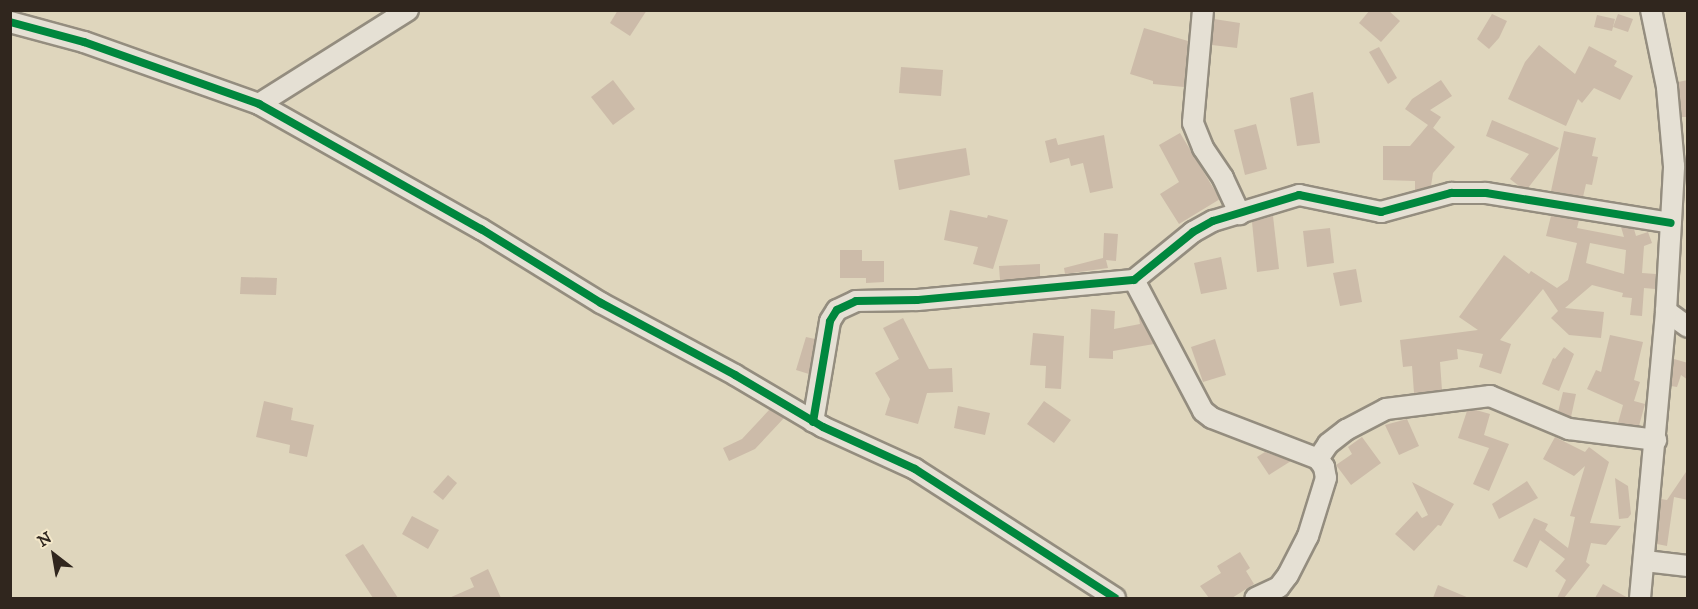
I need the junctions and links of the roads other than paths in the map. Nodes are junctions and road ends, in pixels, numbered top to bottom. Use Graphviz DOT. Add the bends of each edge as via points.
graph roads {
  1 [pos="408,10"];
  2 [pos="1203,10"];
  3 [pos="1652,10"];
  4 [pos="10,22"];
  5 [pos="259,104"];
  6 [pos="1240,214"];
  7 [pos="1671,223"];
  8 [pos="1134,280"];
  9 [pos="1666,311"];
  10 [pos="1688,327"];
  11 [pos="813,422"];
  12 [pos="1656,440"];
  13 [pos="1318,459"];
  14 [pos="1645,561"];
  15 [pos="1688,566"];
  16 [pos="1114,598"];
  17 [pos="1255,598"];
  18 [pos="1640,598"];
  1 -- 5 [label="street"];
  2 -- 6 [label="street" via="1193,123"];
  3 -- 7 [label="street" via="1667,87 1674,166"];
  4 -- 5 [label="street" via="84,42"];
  5 -- 11 [label="street"];
  6 -- 7 [label="street" via="1299,195 1381,212 1451,193 1486,193"];
  6 -- 8 [label="street" via="1192,232"];
  7 -- 9 [label="street"];
  8 -- 11 [label="street" via="917,300 856,301 837,310 830,321"];
  8 -- 13 [label="street" via="1203,411"];
  9 -- 10 [label="street"];
  9 -- 12 [label="street"];
  11 -- 16 [label="street" via="915,469"];
  12 -- 13 [label="street" via="1569,429 1490,396 1386,409 1346,430 1328,444"];
  12 -- 14 [label="street"];
  13 -- 17 [label="street" via="1326,478 1308,536 1279,587"];
  14 -- 15 [label="street"];
  14 -- 18 [label="street"];
}
